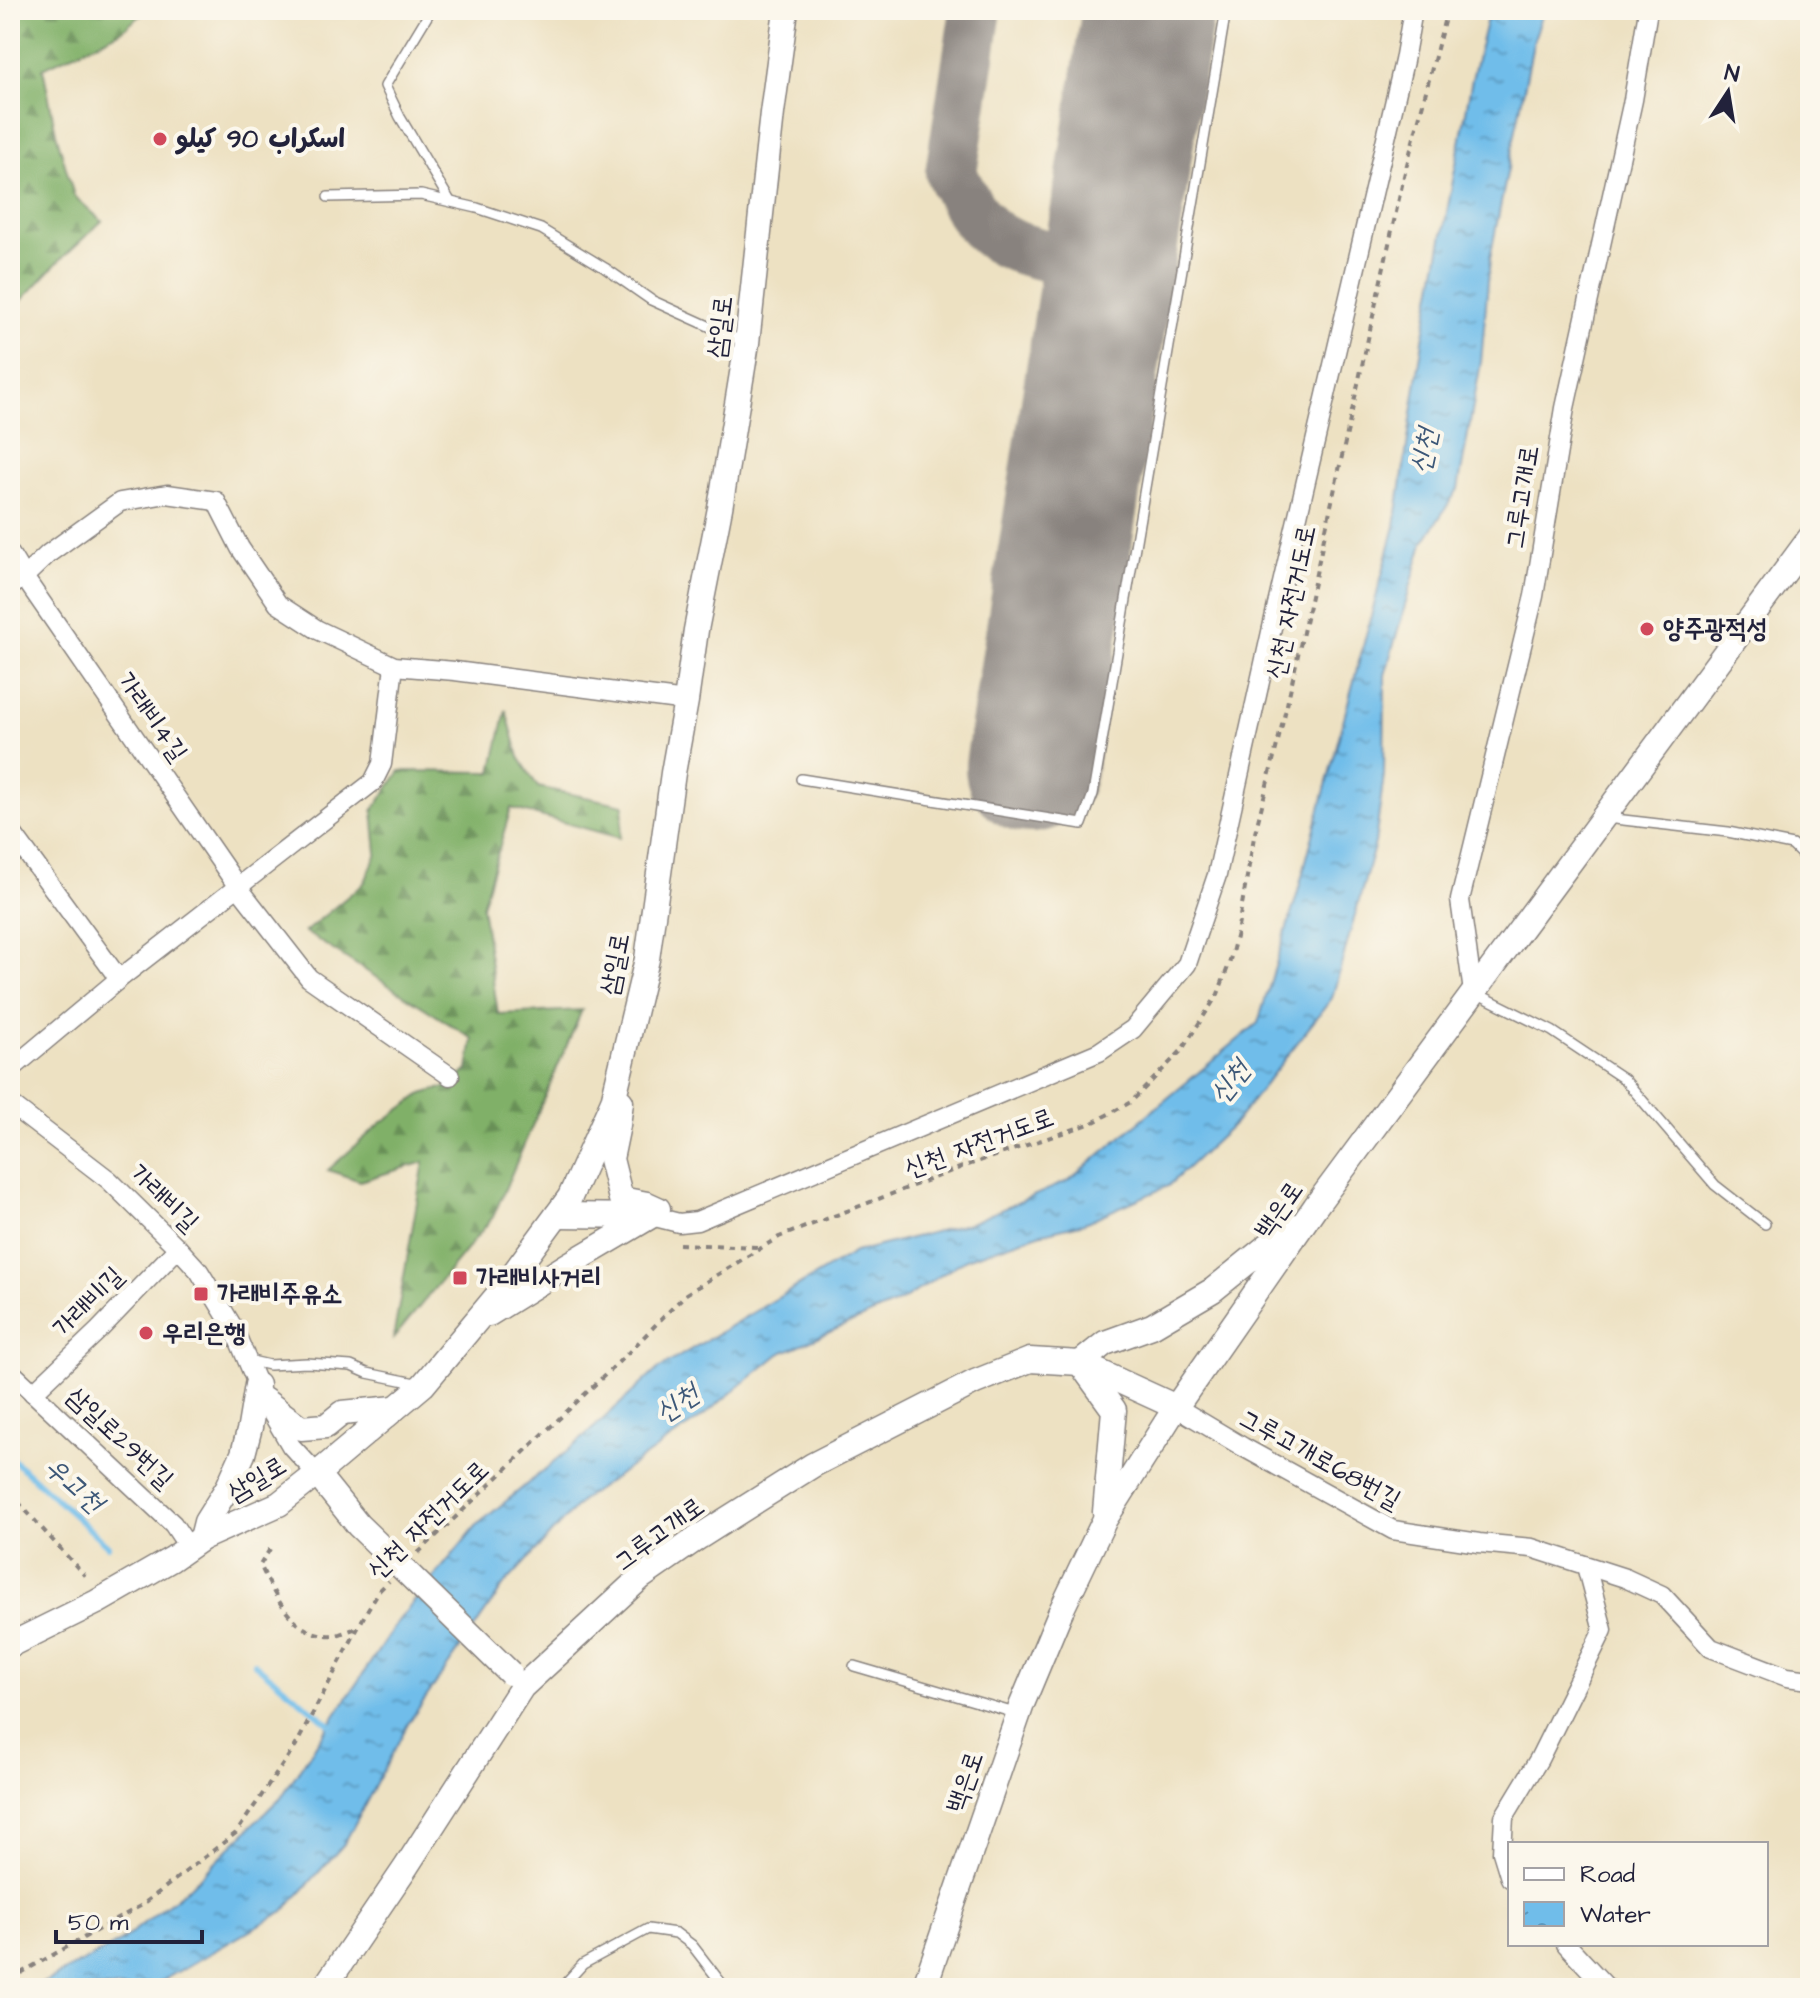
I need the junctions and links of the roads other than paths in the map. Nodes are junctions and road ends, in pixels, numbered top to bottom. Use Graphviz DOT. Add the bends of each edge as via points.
graph roads {
  1 [pos="431,10"];
  2 [pos="786,10"];
  3 [pos="1226,10"];
  4 [pos="1413,10"];
  5 [pos="1648,10"];
  6 [pos="328,197"];
  7 [pos="450,201"];
  8 [pos="747,343"];
  9 [pos="1810,538"];
  10 [pos="10,554"];
  11 [pos="17,582"];
  12 [pos="394,666"];
  13 [pos="686,701"];
  14 [pos="801,779"];
  15 [pos="1603,818"];
  16 [pos="10,830"];
  17 [pos="1810,863"];
  18 [pos="238,887"];
  19 [pos="119,979"];
  20 [pos="1473,992"];
  21 [pos="626,1049"];
  22 [pos="10,1070"];
  23 [pos="450,1076"];
  24 [pos="10,1104"];
  25 [pos="1315,1207"];
  26 [pos="655,1213"];
  27 [pos="557,1215"];
  28 [pos="1765,1224"];
  29 [pos="178,1248"];
  30 [pos="477,1321"];
  31 [pos="10,1331"];
  32 [pos="10,1358"];
  33 [pos="247,1360"];
  34 [pos="1080,1363"];
  35 [pos="10,1371"];
  36 [pos="423,1385"];
  37 [pos="260,1392"];
  38 [pos="33,1393"];
  39 [pos="1176,1407"];
  40 [pos="395,1408"];
  41 [pos="317,1474"];
  42 [pos="1105,1519"];
  43 [pos="196,1543"];
  44 [pos="1586,1566"];
  45 [pos="10,1645"];
  46 [pos="854,1666"];
  47 [pos="516,1680"];
  48 [pos="1810,1680"];
  49 [pos="1019,1714"];
  50 [pos="1508,1872"];
  51 [pos="1568,1946"];
  52 [pos="324,1988"];
  53 [pos="561,1988"];
  54 [pos="725,1988"];
  55 [pos="924,1988"];
  56 [pos="1607,1988"];
  1 -- 7 [label="lane" via="385,86"];
  2 -- 8 [label="main road, 삼일로"];
  3 -- 14 [label="lane" via="1093,794 1082,824"];
  4 -- 26 [label="street" via="1217,875 1187,964 1133,1029 1099,1052 697,1221 679,1223"];
  5 -- 20 [label="street, 그루고개로" via="1565,408 1534,596 1460,900"];
  6 -- 7 [label="lane" via="421,195"];
  7 -- 8 [label="lane" via="541,229 651,300"];
  8 -- 13 [label="main road, 삼일로"];
  9 -- 15 [label="main road, 백은로"];
  10 -- 11 [label="street, 가래비4길"];
  11 -- 12 [label="street" via="120,502 167,494 216,501 278,604 318,630"];
  11 -- 18 [label="street, 가래비4길"];
  12 -- 13 [label="street"];
  12 -- 18 [label="street" via="382,764 373,782"];
  13 -- 21 [label="main road, 삼일로" via="647,959"];
  15 -- 17 [label="lane" via="1792,845"];
  15 -- 20 [label="main road, 백은로"];
  16 -- 19 [label="street"];
  18 -- 19 [label="street"];
  18 -- 23 [label="street, 가래비4길" via="309,978"];
  19 -- 22 [label="street"];
  20 -- 25 [label="main road, 백은로"];
  20 -- 28 [label="lane" via="1552,1031 1624,1079 1715,1185"];
  21 -- 26 [label="main road" via="611,1159 621,1199 647,1204"];
  21 -- 27 [label="main road, 삼일로" via="613,1101"];
  24 -- 29 [label="street, 가래비길" via="109,1180"];
  25 -- 34 [label="main road" via="1213,1290 1152,1326 1105,1343"];
  25 -- 39 [label="main road, 백은로"];
  26 -- 27 [label="main road"];
  26 -- 30 [label="main road"];
  27 -- 30 [label="main road, 삼일로"];
  29 -- 33 [label="street, 가래비길" via="199,1271"];
  29 -- 38 [label="street, 가래비1길"];
  30 -- 36 [label="main road, 삼일로"];
  31 -- 32 [label="lane"];
  33 -- 36 [label="lane" via="351,1366"];
  33 -- 37 [label="street, 가래비길"];
  34 -- 39 [label="main road, 그루고개로"];
  34 -- 42 [label="main road" via="1114,1410"];
  34 -- 47 [label="main road, 그루고개로" via="1030,1360 975,1382 813,1465 640,1578 561,1649"];
  35 -- 38 [label="street, 삼일로29번길"];
  36 -- 40 [label="main road, 삼일로"];
  37 -- 40 [label="main road" via="301,1428 326,1426 342,1413"];
  37 -- 41 [label="street, 가래비길" via="291,1446"];
  37 -- 43 [label="main road" via="243,1454"];
  38 -- 43 [label="street, 삼일로29번길"];
  39 -- 42 [label="main road, 백은로"];
  39 -- 44 [label="street, 그루고개로68번길" via="1393,1530 1532,1548"];
  40 -- 41 [label="main road, 삼일로"];
  41 -- 43 [label="main road, 삼일로" via="279,1504"];
  41 -- 47 [label="main road, bridge" via="358,1525"];
  42 -- 49 [label="main road, 백은로"];
  43 -- 45 [label="main road, 삼일로" via="97,1602"];
  44 -- 48 [label="street, 그루고개로68번길" via="1662,1595 1711,1648 1787,1677"];
  44 -- 50 [label="street" via="1603,1630 1504,1817 1502,1852"];
  46 -- 49 [label="lane"];
  47 -- 52 [label="main road, 그루고개로" via="406,1867"];
  49 -- 55 [label="main road, 백은로"];
  51 -- 56 [label="street"];
  53 -- 54 [label="lane" via="583,1964 648,1929 676,1933 692,1945"];
}
